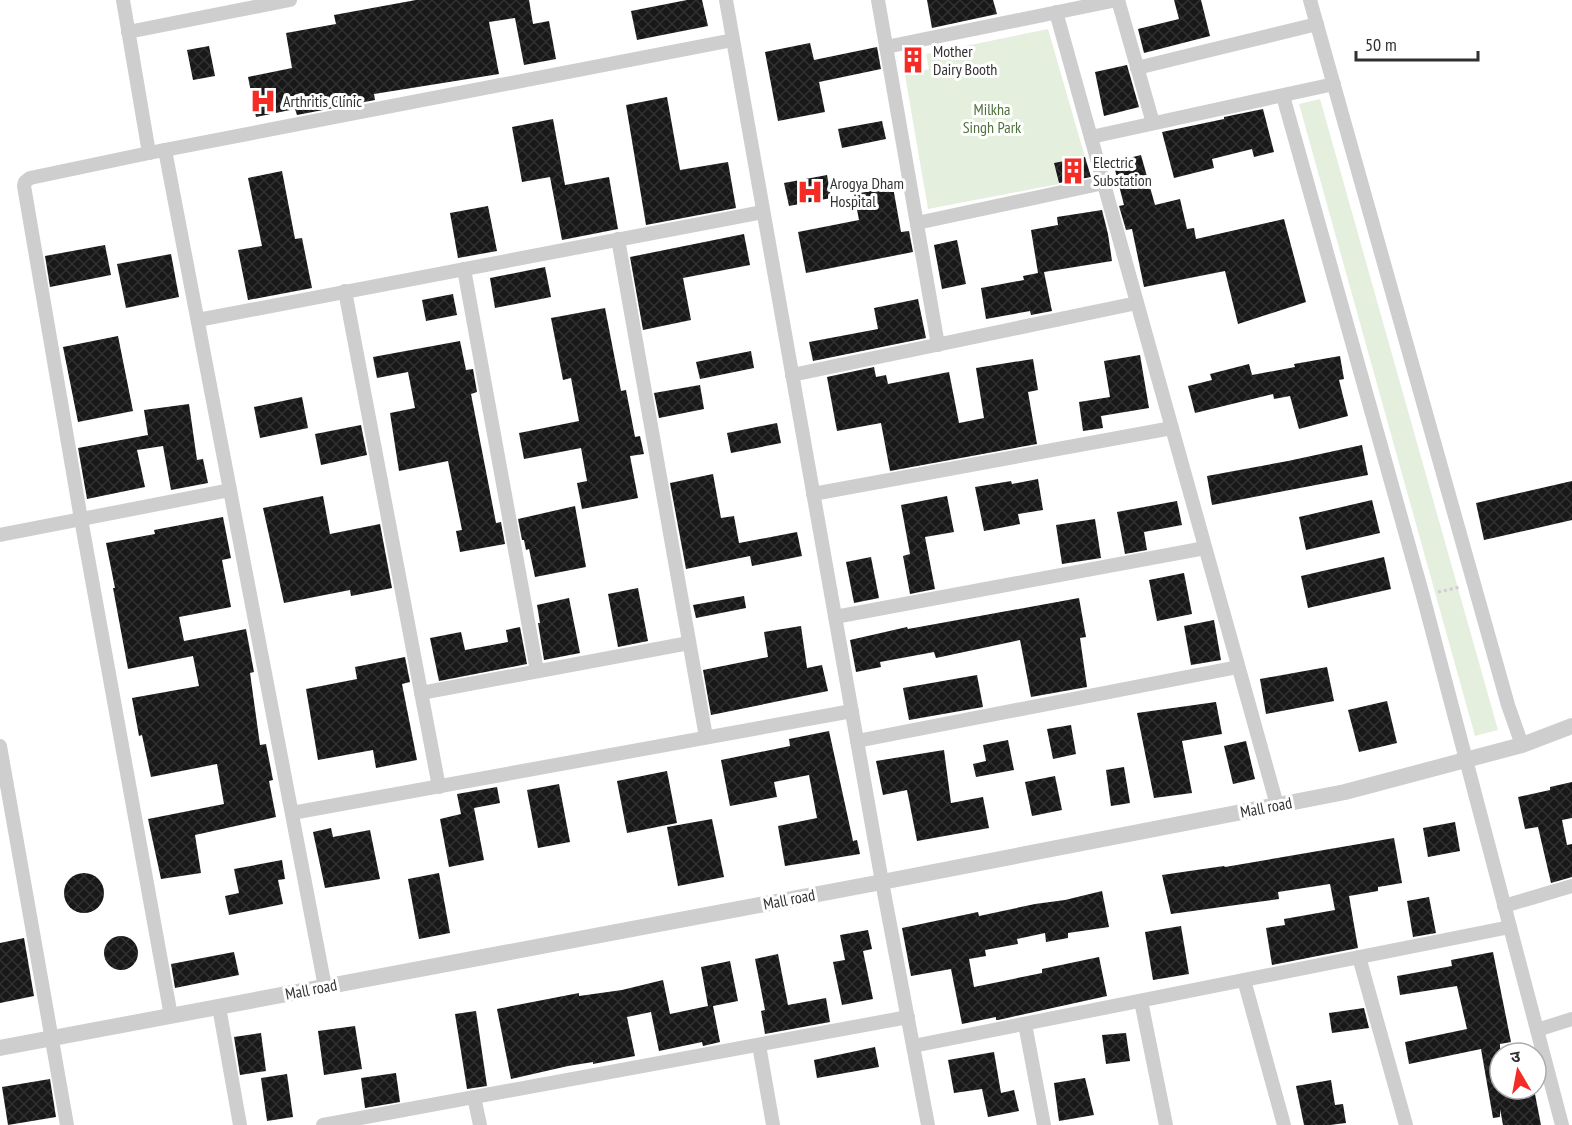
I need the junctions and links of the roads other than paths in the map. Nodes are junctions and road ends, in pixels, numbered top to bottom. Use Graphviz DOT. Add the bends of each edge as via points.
graph roads {
  1 [pos="123,0"];
  2 [pos="290,0"];
  3 [pos="726,0"];
  4 [pos="878,0"];
  5 [pos="1118,0"];
  6 [pos="1310,0"];
  7 [pos="1056,12"];
  8 [pos="1317,24"];
  9 [pos="128,32"];
  10 [pos="733,40"];
  11 [pos="886,46"];
  12 [pos="1137,68"];
  13 [pos="1334,84"];
  14 [pos="1283,96"];
  15 [pos="1153,123"];
  16 [pos="1091,137"];
  17 [pos="165,150"];
  18 [pos="149,153"];
  19 [pos="1104,183"];
  20 [pos="764,212"];
  21 [pos="917,223"];
  22 [pos="618,239"];
  23 [pos="464,269"];
  24 [pos="345,291"];
  25 [pos="1137,303"];
  26 [pos="198,320"];
  27 [pos="938,345"];
  28 [pos="792,375"];
  29 [pos="1172,428"];
  30 [pos="230,490"];
  31 [pos="813,494"];
  32 [pos="81,519"];
  33 [pos="0,535"];
  34 [pos="1205,548"];
  35 [pos="835,617"];
  36 [pos="689,643"];
  37 [pos="1238,667"];
  38 [pos="537,671"];
  39 [pos="421,693"];
  40 [pos="852,711"];
  41 [pos="1572,726"];
  42 [pos="706,738"];
  43 [pos="858,741"];
  44 [pos="0,746"];
  45 [pos="1522,746"];
  46 [pos="1467,761"];
  47 [pos="438,786"];
  48 [pos="1277,805"];
  49 [pos="292,813"];
  50 [pos="882,882"];
  51 [pos="1572,886"];
  52 [pos="1504,906"];
  53 [pos="1510,927"];
  54 [pos="1359,957"];
  55 [pos="1244,980"];
  56 [pos="325,987"];
  57 [pos="1141,1001"];
  58 [pos="219,1007"];
  59 [pos="171,1016"];
  60 [pos="908,1017"];
  61 [pos="1572,1019"];
  62 [pos="1025,1024"];
  63 [pos="1537,1030"];
  64 [pos="52,1039"];
  65 [pos="759,1045"];
  66 [pos="913,1046"];
  67 [pos="0,1048"];
  68 [pos="474,1097"];
  69 [pos="67,1125"];
  70 [pos="240,1125"];
  71 [pos="325,1125"];
  72 [pos="480,1125"];
  73 [pos="773,1125"];
  74 [pos="928,1125"];
  75 [pos="1044,1125"];
  76 [pos="1166,1125"];
  77 [pos="1284,1125"];
  78 [pos="1406,1125"];
  79 [pos="1562,1125"];
  1 -- 9 [label="street"];
  2 -- 9 [label="street"];
  3 -- 10 [label="street"];
  4 -- 11 [label="street"];
  5 -- 7 [label="street"];
  5 -- 12 [label="street"];
  6 -- 8 [label="street"];
  7 -- 11 [label="street"];
  7 -- 16 [label="street"];
  8 -- 12 [label="street"];
  8 -- 13 [label="street"];
  9 -- 18 [label="street"];
  10 -- 17 [label="street"];
  10 -- 20 [label="street"];
  11 -- 21 [label="street"];
  12 -- 15 [label="street"];
  13 -- 14 [label="street"];
  13 -- 45 [label="street"];
  14 -- 15 [label="street"];
  14 -- 46 [label="street"];
  15 -- 16 [label="street"];
  16 -- 19 [label="street"];
  17 -- 18 [label="street"];
  17 -- 26 [label="street"];
  18 -- 32 [label="street" via="30,178 24,186"];
  19 -- 21 [label="street"];
  19 -- 25 [label="street"];
  20 -- 22 [label="street"];
  20 -- 28 [label="street"];
  21 -- 27 [label="street"];
  22 -- 23 [label="street"];
  22 -- 36 [label="street"];
  23 -- 24 [label="street"];
  23 -- 38 [label="street"];
  24 -- 26 [label="street"];
  24 -- 39 [label="street"];
  25 -- 27 [label="street"];
  25 -- 29 [label="street"];
  26 -- 30 [label="street"];
  27 -- 28 [label="street"];
  28 -- 31 [label="street"];
  29 -- 31 [label="street"];
  29 -- 34 [label="street"];
  30 -- 32 [label="street"];
  30 -- 49 [label="street"];
  31 -- 35 [label="street"];
  32 -- 33 [label="street"];
  32 -- 59 [label="street"];
  34 -- 35 [label="street"];
  34 -- 37 [label="street"];
  35 -- 40 [label="street"];
  36 -- 38 [label="street"];
  36 -- 42 [label="street"];
  37 -- 43 [label="street"];
  37 -- 48 [label="street"];
  38 -- 39 [label="street"];
  39 -- 47 [label="street"];
  40 -- 42 [label="street"];
  40 -- 43 [label="street"];
  41 -- 45 [label="street, Mall road"];
  42 -- 47 [label="street"];
  43 -- 50 [label="street"];
  44 -- 64 [label="street"];
  45 -- 46 [label="street, Mall road"];
  46 -- 48 [label="street, Mall road"];
  46 -- 52 [label="street"];
  47 -- 49 [label="street"];
  48 -- 50 [label="street, Mall road"];
  49 -- 56 [label="street"];
  50 -- 56 [label="street, Mall road"];
  50 -- 60 [label="street"];
  51 -- 52 [label="street"];
  52 -- 53 [label="street"];
  53 -- 54 [label="street"];
  53 -- 63 [label="street"];
  54 -- 55 [label="street"];
  54 -- 78 [label="street"];
  55 -- 57 [label="street"];
  55 -- 77 [label="street"];
  56 -- 58 [label="street, Mall road"];
  57 -- 62 [label="street"];
  57 -- 76 [label="street"];
  58 -- 59 [label="street, Mall road"];
  58 -- 70 [label="street"];
  59 -- 64 [label="street, Mall road"];
  60 -- 65 [label="street"];
  60 -- 66 [label="street"];
  61 -- 63 [label="street"];
  62 -- 66 [label="street"];
  62 -- 75 [label="street"];
  63 -- 79 [label="street"];
  64 -- 67 [label="street, Mall road"];
  64 -- 69 [label="street"];
  65 -- 68 [label="street"];
  65 -- 73 [label="street"];
  66 -- 74 [label="street"];
  68 -- 71 [label="street"];
  68 -- 72 [label="street"];
}
